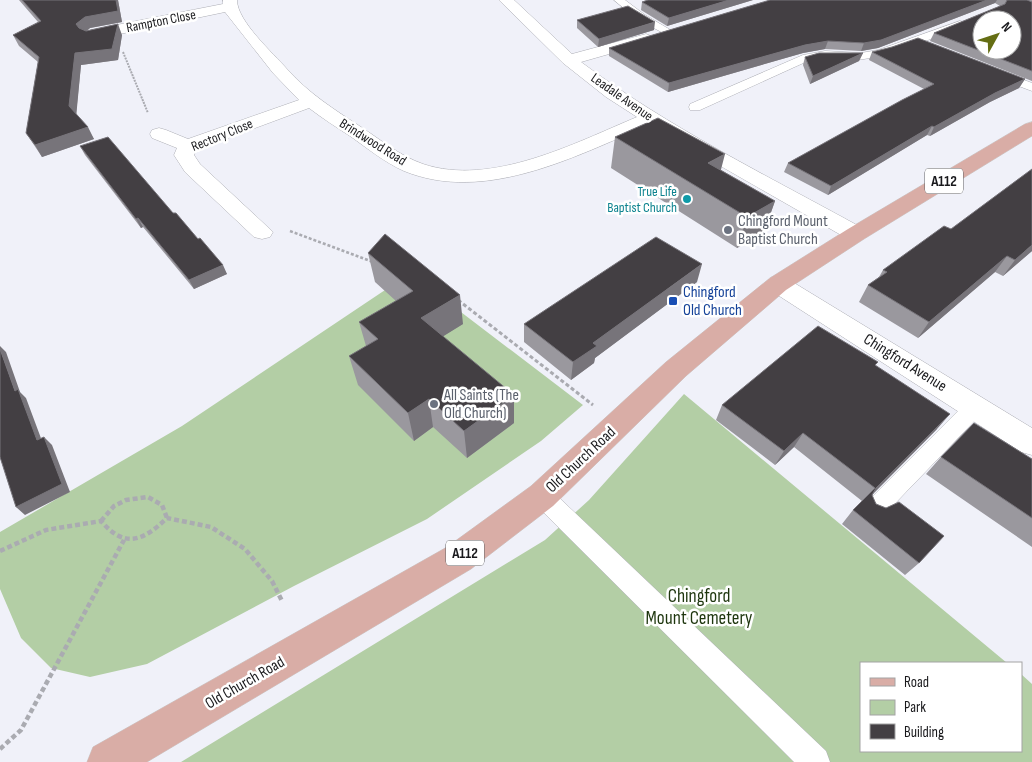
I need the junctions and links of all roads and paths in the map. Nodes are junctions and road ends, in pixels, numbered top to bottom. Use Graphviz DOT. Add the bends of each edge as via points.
graph roads {
  1 [pos="506,0"];
  2 [pos="619,0"];
  3 [pos="230,4"];
  4 [pos="972,18"];
  5 [pos="674,30"];
  6 [pos="113,31"];
  7 [pos="91,35"];
  8 [pos="913,40"];
  9 [pos="931,48"];
  10 [pos="570,60"];
  11 [pos="986,69"];
  12 [pos="1032,87"];
  13 [pos="311,101"];
  14 [pos="695,107"];
  15 [pos="650,118"];
  16 [pos="1032,128"];
  17 [pos="159,134"];
  18 [pos="188,146"];
  19 [pos="262,232"];
  20 [pos="856,234"];
  21 [pos="381,266"];
  22 [pos="778,284"];
  23 [pos="452,296"];
  24 [pos="975,407"];
  25 [pos="618,424"];
  26 [pos="1032,443"];
  27 [pos="542,496"];
  28 [pos="874,510"];
  29 [pos="167,518"];
  30 [pos="101,521"];
  31 [pos="124,540"];
  32 [pos="0,551"];
  33 [pos="282,601"];
  34 [pos="0,749"];
  35 [pos="108,762"];
  36 [pos="816,762"];
  1 -- 10 [label="street, Leadale Avenue"];
  2 -- 5 [label="lane" via="641,17"];
  3 -- 6 [label="street, Rampton Close"];
  3 -- 13 [label="street, Brindwood Road" via="292,86"];
  4 -- 8 [label="lane"];
  5 -- 10 [label="street"];
  6 -- 7 [label="street, Rampton Close"];
  6 -- 17 [label="path"];
  8 -- 9 [label="lane"];
  8 -- 14 [label="lane" via="880,53 807,57"];
  10 -- 15 [label="street, Leadale Avenue"];
  11 -- 12 [label="lane"];
  13 -- 15 [label="street, Brindwood Road" via="399,161 436,174 460,176 522,169"];
  13 -- 18 [label="street, Rectory Close"];
  15 -- 20 [label="street, Leadale Avenue"];
  16 -- 20 [label="main road, Old Church Road / A112"];
  17 -- 18 [label="street"];
  18 -- 19 [label="street, Rectory Close" via="184,154 192,168"];
  19 -- 21 [label="path" via="290,231"];
  20 -- 22 [label="main road, Old Church Road / A112"];
  22 -- 24 [label="street, Chingford Avenue"];
  22 -- 25 [label="main road, Old Church Road / A112" via="676,369"];
  23 -- 25 [label="path"];
  24 -- 26 [label="street, Chingford Avenue"];
  24 -- 28 [label="lane"];
  25 -- 27 [label="main road, Old Church Road / A112"];
  27 -- 35 [label="main road, Old Church Road / A112" via="459,558"];
  27 -- 36 [label="lane"];
  29 -- 30 [label="path" via="162,506 148,497 126,500 114,506"];
  29 -- 31 [label="path" via="157,529 140,539"];
  29 -- 33 [label="path" via="211,527 245,549 272,581"];
  30 -- 31 [label="path" via="109,533"];
  30 -- 32 [label="path" via="46,530"];
  31 -- 34 [label="path" via="21,730"];
}
